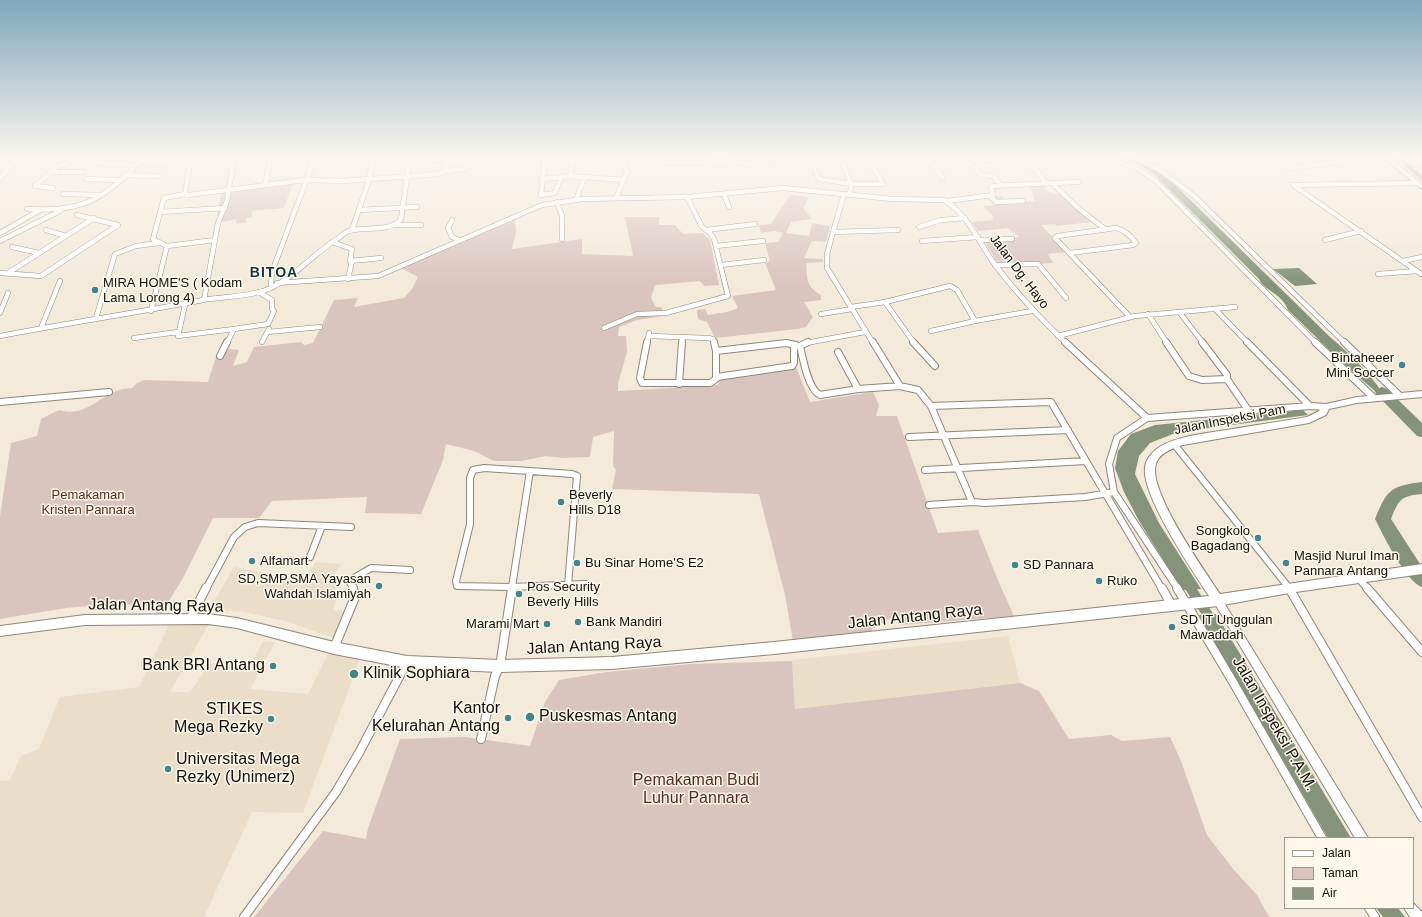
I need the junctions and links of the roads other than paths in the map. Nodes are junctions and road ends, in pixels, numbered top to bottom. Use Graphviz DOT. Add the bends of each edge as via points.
graph roads {
  1 [pos="93,200"];
  2 [pos="163,200"];
  3 [pos="226,200"];
  4 [pos="298,200"];
  5 [pos="362,200"];
  6 [pos="404,200"];
  7 [pos="576,200"];
  8 [pos="580,200"];
  9 [pos="689,200"];
  10 [pos="726,200"];
  11 [pos="842,200"];
  12 [pos="927,200"];
  13 [pos="957,200"];
  14 [pos="994,200"];
  15 [pos="1069,200"];
  16 [pos="1174,200"];
  17 [pos="1198,200"];
  18 [pos="1315,200"];
  19 [pos="947,201"];
  20 [pos="1023,201"];
  21 [pos="556,202"];
  22 [pos="403,207"];
  23 [pos="417,207"];
  24 [pos="729,207"];
  25 [pos="65,208"];
  26 [pos="225,208"];
  27 [pos="27,209"];
  28 [pos="41,210"];
  29 [pos="359,210"];
  30 [pos="160,212"];
  31 [pos="77,215"];
  32 [pos="94,218"];
  33 [pos="965,218"];
  34 [pos="452,220"];
  35 [pos="755,224"];
  36 [pos="394,225"];
  37 [pos="421,225"];
  38 [pos="919,227"];
  39 [pos="1105,229"];
  40 [pos="46,230"];
  41 [pos="352,230"];
  42 [pos="706,230"];
  43 [pos="898,230"];
  44 [pos="1361,231"];
  45 [pos="833,232"];
  46 [pos="0,233"];
  47 [pos="66,236"];
  48 [pos="562,239"];
  49 [pos="979,239"];
  50 [pos="1012,239"];
  51 [pos="215,240"];
  52 [pos="460,240"];
  53 [pos="1324,240"];
  54 [pos="0,241"];
  55 [pos="763,241"];
  56 [pos="922,241"];
  57 [pos="332,242"];
  58 [pos="160,243"];
  59 [pos="167,246"];
  60 [pos="716,246"];
  61 [pos="12,247"];
  62 [pos="39,253"];
  63 [pos="1070,253"];
  64 [pos="1422,257"];
  65 [pos="381,258"];
  66 [pos="764,260"];
  67 [pos="352,261"];
  68 [pos="1403,261"];
  69 [pos="721,265"];
  70 [pos="995,265"];
  71 [pos="0,273"];
  72 [pos="8,274"];
  73 [pos="1378,274"];
  74 [pos="348,279"];
  75 [pos="60,281"];
  76 [pos="277,283"];
  77 [pos="271,286"];
  78 [pos="259,292"];
  79 [pos="8,293"];
  80 [pos="1066,298"];
  81 [pos="204,300"];
  82 [pos="885,302"];
  83 [pos="185,305"];
  84 [pos="1235,307"];
  85 [pos="852,308"];
  86 [pos="1216,310"];
  87 [pos="151,311"];
  88 [pos="1032,311"];
  89 [pos="0,313"];
  90 [pos="1180,313"];
  91 [pos="821,314"];
  92 [pos="1148,314"];
  93 [pos="1130,317"];
  94 [pos="96,318"];
  95 [pos="975,321"];
  96 [pos="268,324"];
  97 [pos="320,327"];
  98 [pos="41,328"];
  99 [pos="234,328"];
  100 [pos="604,328"];
  101 [pos="931,331"];
  102 [pos="178,332"];
  103 [pos="268,332"];
  104 [pos="865,332"];
  105 [pos="0,336"];
  106 [pos="1058,336"];
  107 [pos="134,338"];
  108 [pos="682,338"];
  109 [pos="262,342"];
  110 [pos="794,344"];
  111 [pos="800,346"];
  112 [pos="716,351"];
  113 [pos="838,352"];
  114 [pos="220,356"];
  115 [pos="935,366"];
  116 [pos="717,377"];
  117 [pos="1227,378"];
  118 [pos="679,384"];
  119 [pos="900,386"];
  120 [pos="858,389"];
  121 [pos="109,392"];
  122 [pos="1422,394"];
  123 [pos="1400,396"];
  124 [pos="1374,398"];
  125 [pos="0,402"];
  126 [pos="931,406"];
  127 [pos="1310,406"];
  128 [pos="1326,407"];
  129 [pos="1248,410"];
  130 [pos="1147,418"];
  131 [pos="1068,430"];
  132 [pos="909,437"];
  133 [pos="943,437"];
  134 [pos="1174,444"];
  135 [pos="1086,461"];
  136 [pos="957,468"];
  137 [pos="925,470"];
  138 [pos="530,471"];
  139 [pos="1114,492"];
  140 [pos="1105,494"];
  141 [pos="972,502"];
  142 [pos="929,505"];
  143 [pos="322,526"];
  144 [pos="351,527"];
  145 [pos="310,557"];
  146 [pos="1422,569"];
  147 [pos="410,570"];
  148 [pos="1358,578"];
  149 [pos="585,584"];
  150 [pos="568,585"];
  151 [pos="513,588"];
  152 [pos="1289,588"];
  153 [pos="1218,601"];
  154 [pos="1189,604"];
  155 [pos="1172,606"];
  156 [pos="190,619"];
  157 [pos="0,630"];
  158 [pos="334,648"];
  159 [pos="1422,652"];
  160 [pos="407,662"];
  161 [pos="500,666"];
  162 [pos="481,739"];
  163 [pos="1422,817"];
  164 [pos="1321,837"];
  165 [pos="1361,837"];
  166 [pos="1411,909"];
  167 [pos="244,917"];
  168 [pos="1418,917"];
  1 -- 25 [label="street"];
  2 -- 30 [label="street"];
  3 -- 26 [label="street"];
  4 -- 77 [label="street" via="272,272"];
  5 -- 29 [label="street"];
  6 -- 22 [label="street"];
  7 -- 8 [label="street"];
  7 -- 21 [label="street"];
  9 -- 42 [label="street"];
  10 -- 24 [label="street"];
  11 -- 45 [label="street"];
  12 -- 19 [label="street"];
  13 -- 19 [label="street"];
  14 -- 20 [label="street" via="996,202"];
  15 -- 39 [label="street"];
  16 -- 124 [label="street"];
  17 -- 123 [label="street"];
  18 -- 44 [label="street"];
  19 -- 33 [label="street, Jalan Dg. Hayo"];
  21 -- 48 [label="street" via="562,216"];
  21 -- 52 [label="street" via="542,205"];
  22 -- 23 [label="street"];
  22 -- 29 [label="street"];
  22 -- 36 [label="street" via="400,219"];
  25 -- 28 [label="street"];
  25 -- 54 [label="street"];
  26 -- 30 [label="street"];
  26 -- 51 [label="street" via="218,223"];
  27 -- 28 [label="street"];
  28 -- 46 [label="street"];
  29 -- 41 [label="street"];
  30 -- 58 [label="street" via="153,239"];
  31 -- 32 [label="street"];
  32 -- 47 [label="street"];
  32 -- 72 [label="street" via="118,225 41,276"];
  33 -- 38 [label="street" via="941,220"];
  33 -- 49 [label="street, Jalan Dg. Hayo"];
  34 -- 52 [label="street" via="448,228 452,237"];
  35 -- 42 [label="street"];
  36 -- 37 [label="street"];
  36 -- 41 [label="street"];
  39 -- 63 [label="street" via="1056,237"];
  39 -- 63 [label="street" via="1120,228 1136,243"];
  40 -- 47 [label="street"];
  41 -- 57 [label="street"];
  42 -- 60 [label="street" via="713,235"];
  43 -- 45 [label="street"];
  44 -- 53 [label="street"];
  44 -- 68 [label="street"];
  45 -- 85 [label="street" via="827,254 827,268"];
  47 -- 62 [label="street"];
  49 -- 50 [label="street"];
  49 -- 56 [label="street"];
  49 -- 70 [label="street, Jalan Dg. Hayo"];
  51 -- 59 [label="street"];
  51 -- 81 [label="street"];
  52 -- 74 [label="street" via="384,274"];
  55 -- 60 [label="street"];
  57 -- 67 [label="street" via="352,249 349,260"];
  57 -- 76 [label="street"];
  58 -- 59 [label="street"];
  58 -- 94 [label="street" via="136,246 115,254"];
  59 -- 87 [label="street"];
  60 -- 69 [label="street"];
  61 -- 62 [label="street"];
  62 -- 72 [label="street"];
  63 -- 93 [label="street"];
  64 -- 68 [label="street"];
  65 -- 67 [label="street"];
  66 -- 69 [label="street"];
  67 -- 74 [label="street"];
  68 -- 73 [label="street" via="1419,272"];
  69 -- 100 [label="street" via="728,296 666,314 637,314"];
  70 -- 80 [label="street" via="1038,264"];
  70 -- 88 [label="street, Jalan Dg. Hayo"];
  71 -- 72 [label="street"];
  74 -- 76 [label="street"];
  75 -- 98 [label="street"];
  76 -- 77 [label="street"];
  77 -- 78 [label="street"];
  78 -- 81 [label="street"];
  78 -- 96 [label="street" via="272,300 273,316"];
  79 -- 89 [label="street"];
  81 -- 83 [label="street"];
  82 -- 85 [label="street"];
  82 -- 95 [label="street" via="953,286"];
  82 -- 115 [label="street" via="917,347"];
  83 -- 87 [label="street"];
  83 -- 102 [label="street"];
  84 -- 86 [label="street"];
  85 -- 91 [label="street"];
  85 -- 104 [label="street"];
  86 -- 90 [label="street"];
  86 -- 127 [label="street"];
  87 -- 94 [label="street"];
  88 -- 95 [label="street"];
  88 -- 106 [label="street, Jalan Dg. Hayo"];
  90 -- 92 [label="street"];
  90 -- 117 [label="street"];
  92 -- 93 [label="street"];
  92 -- 117 [label="street" via="1189,376 1197,379"];
  93 -- 106 [label="street" via="1102,322"];
  94 -- 98 [label="street"];
  95 -- 101 [label="street"];
  96 -- 99 [label="street"];
  96 -- 103 [label="street"];
  97 -- 103 [label="street"];
  98 -- 105 [label="street"];
  99 -- 102 [label="street" via="181,336 178,336"];
  99 -- 114 [label="street"];
  102 -- 107 [label="street"];
  103 -- 109 [label="street"];
  104 -- 111 [label="street" via="809,341"];
  104 -- 119 [label="street"];
  106 -- 130 [label="street, Jalan Dg. Hayo"];
  108 -- 112 [label="street" via="711,338 715,342"];
  108 -- 118 [label="street"];
  108 -- 118 [label="street" via="649,335 641,382"];
  110 -- 111 [label="street"];
  110 -- 112 [label="street"];
  110 -- 116 [label="street" via="792,366"];
  111 -- 120 [label="street" via="805,369 816,393 823,395"];
  112 -- 116 [label="street"];
  113 -- 120 [label="street"];
  116 -- 118 [label="street" via="710,383"];
  117 -- 129 [label="street"];
  119 -- 120 [label="street"];
  119 -- 126 [label="street" via="918,390"];
  121 -- 125 [label="street"];
  122 -- 123 [label="main road, Jalan Inspeksi Pam"];
  123 -- 124 [label="main road, Jalan Inspeksi Pam"];
  124 -- 128 [label="main road, Jalan Inspeksi Pam"];
  126 -- 131 [label="street" via="1048,401 1054,405"];
  126 -- 133 [label="street"];
  127 -- 128 [label="street"];
  127 -- 129 [label="street"];
  128 -- 134 [label="main road, Jalan Inspeksi Pam" via="1323,414 1308,420 1216,434"];
  129 -- 130 [label="street"];
  130 -- 139 [label="street" via="1117,438 1109,464"];
  131 -- 133 [label="street"];
  131 -- 135 [label="street"];
  132 -- 133 [label="street"];
  133 -- 136 [label="street"];
  134 -- 152 [label="street"];
  134 -- 153 [label="main road, Jalan Inspeksi Pam" via="1155,456 1149,468 1150,477 1162,508"];
  135 -- 136 [label="street"];
  135 -- 140 [label="street"];
  136 -- 137 [label="street"];
  136 -- 141 [label="street"];
  138 -- 150 [label="street" via="577,476"];
  138 -- 151 [label="street"];
  138 -- 151 [label="street" via="478,468 473,470 470,478 470,524 456,585"];
  139 -- 140 [label="street"];
  139 -- 154 [label="street"];
  140 -- 141 [label="street"];
  140 -- 155 [label="street"];
  141 -- 142 [label="street"];
  143 -- 144 [label="street"];
  143 -- 145 [label="street"];
  143 -- 156 [label="street" via="258,523 245,527 230,544"];
  146 -- 148 [label="main road, Jalan Antang Raya"];
  147 -- 158 [label="street" via="371,568 349,581 355,597"];
  148 -- 152 [label="main road, Jalan Antang Raya"];
  148 -- 159 [label="street"];
  149 -- 150 [label="street"];
  150 -- 151 [label="street"];
  151 -- 161 [label="street"];
  152 -- 153 [label="main road, Jalan Antang Raya"];
  152 -- 163 [label="street"];
  153 -- 154 [label="main road, Jalan Antang Raya"];
  153 -- 165 [label="street"];
  154 -- 155 [label="main road, Jalan Antang Raya"];
  154 -- 164 [label="street, Jalan Inspeksi P.A.M."];
  155 -- 161 [label="main road, Jalan Antang Raya" via="620,662"];
  156 -- 157 [label="main road, Jalan Antang Raya" via="85,620"];
  156 -- 158 [label="main road, Jalan Antang Raya" via="237,623"];
  158 -- 160 [label="main road, Jalan Antang Raya"];
  160 -- 161 [label="main road, Jalan Antang Raya"];
  160 -- 167 [label="street" via="336,792"];
  161 -- 162 [label="street" via="495,676"];
  166 -- 168 [label="street"];
}
